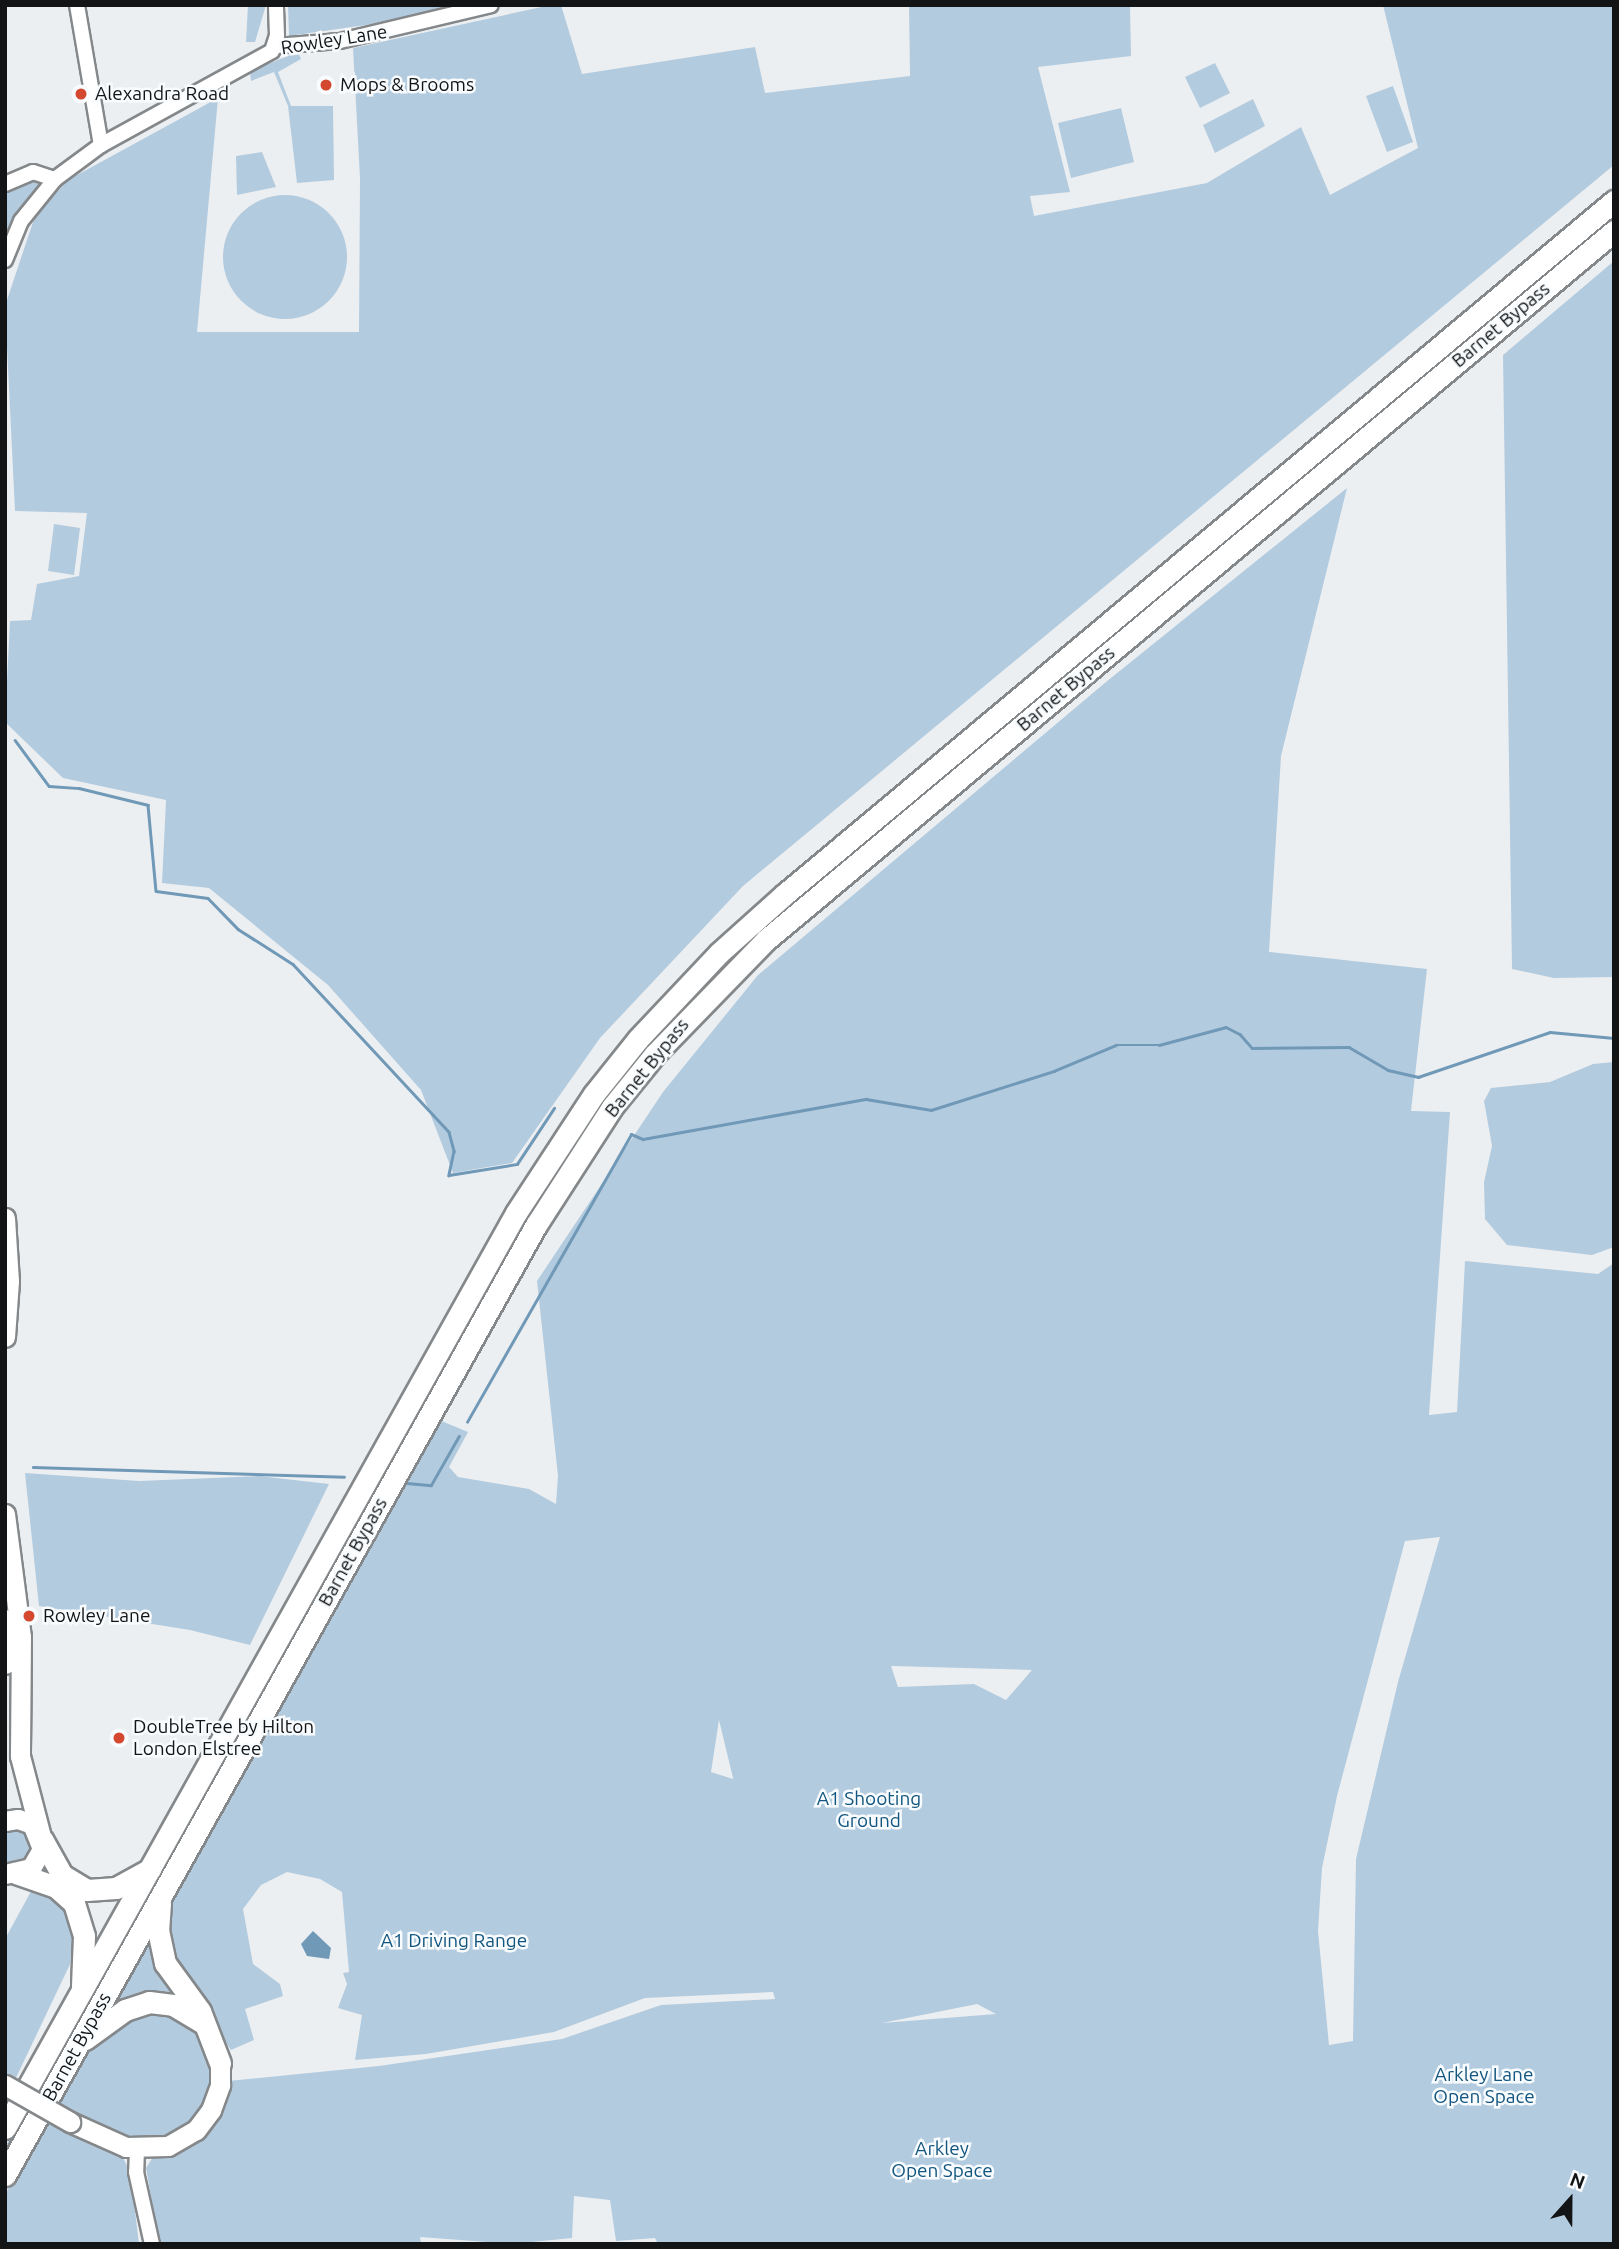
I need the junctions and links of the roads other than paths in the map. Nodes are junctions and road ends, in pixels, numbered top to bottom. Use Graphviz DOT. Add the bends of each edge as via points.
graph roads {
  1 [pos="77,5"];
  2 [pos="276,5"];
  3 [pos="491,5"];
  4 [pos="275,46"];
  5 [pos="101,145"];
  6 [pos="55,179"];
  7 [pos="5,184"];
  8 [pos="1614,201"];
  9 [pos="1614,231"];
  10 [pos="6,257"];
  11 [pos="5,1218"];
  12 [pos="5,1337"];
  13 [pos="5,1514"];
  14 [pos="5,1619"];
  15 [pos="5,1664"];
  16 [pos="5,1821"];
  17 [pos="41,1836"];
  18 [pos="150,1869"];
  19 [pos="11,1873"];
  20 [pos="160,1898"];
  21 [pos="81,1991"];
  22 [pos="203,2023"];
  23 [pos="76,2046"];
  24 [pos="220,2063"];
  25 [pos="5,2085"];
  26 [pos="5,2128"];
  27 [pos="137,2149"];
  28 [pos="5,2175"];
  29 [pos="152,2244"];
  1 -- 5 [label="street"];
  2 -- 4 [label="street"];
  3 -- 4 [label="street, Rowley Lane" via="354,38"];
  4 -- 5 [label="street, Rowley Lane" via="204,92"];
  5 -- 6 [label="street, Rowley Lane"];
  6 -- 7 [label="street" via="33,172"];
  6 -- 10 [label="street, Rowley Lane" via="21,221"];
  8 -- 18 [label="highway, Barnet Bypass" via="777,901 692,980 638,1039 594,1094 516,1213"];
  9 -- 20 [label="highway, Barnet Bypass" via="767,939 655,1054 605,1117 536,1224"];
  11 -- 12 [label="main road" via="9,1281"];
  13 -- 17 [label="main road" via="21,1637 20,1756"];
  14 -- 15 [label="main road"];
  16 -- 17 [label="main road" via="23,1819"];
  17 -- 18 [label="highway" via="62,1875 87,1890 116,1888"];
  17 -- 19 [label="main road" via="36,1863"];
  18 -- 21 [label="highway, Barnet Bypass"];
  19 -- 21 [label="highway" via="57,1887 74,1903 84,1936"];
  20 -- 22 [label="highway" via="158,1930 165,1963 200,2011"];
  20 -- 23 [label="highway, Barnet Bypass"];
  21 -- 26 [label="highway, Barnet Bypass"];
  22 -- 23 [label="highway" via="173,2005 138,2004"];
  22 -- 24 [label="highway"];
  23 -- 28 [label="highway, Barnet Bypass"];
  24 -- 27 [label="main road" via="217,2098 196,2130 168,2146"];
  25 -- 27 [label="main road, bridge" via="71,2122"];
  27 -- 29 [label="street" via="136,2172"];
}
